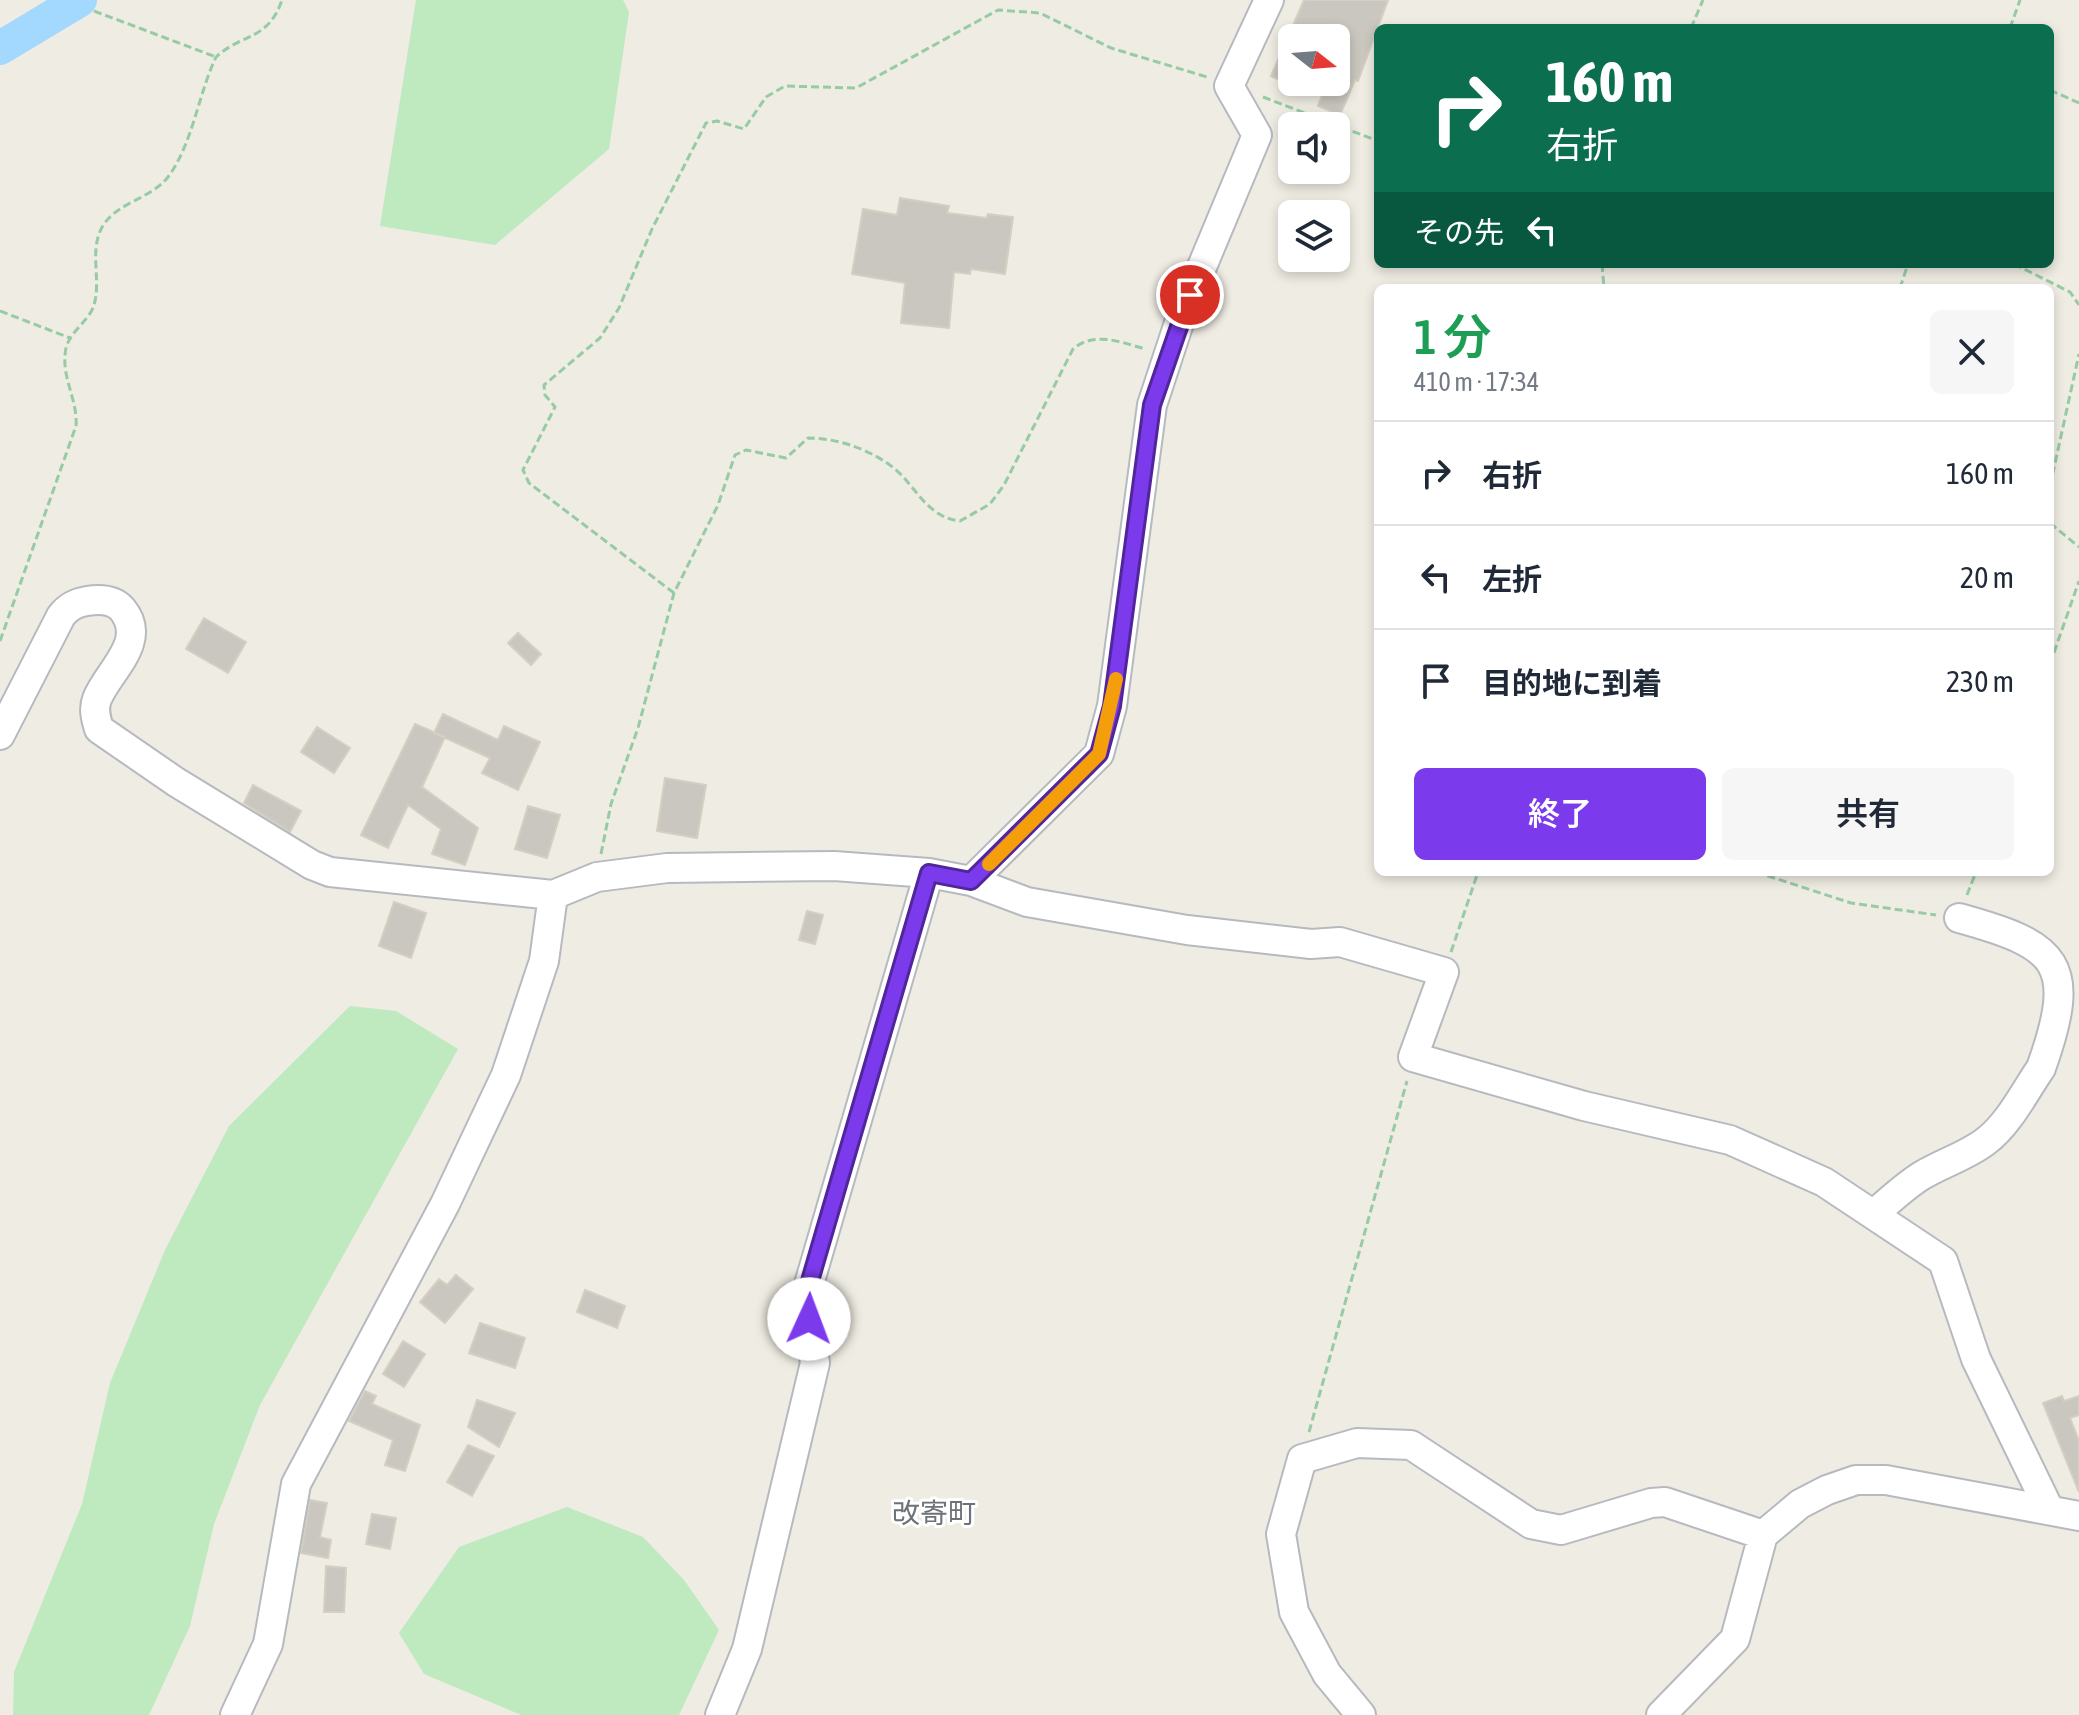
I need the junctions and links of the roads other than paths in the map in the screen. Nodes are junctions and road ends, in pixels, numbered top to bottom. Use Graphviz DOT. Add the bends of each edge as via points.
graph roads {
  1 [pos="1269,0"];
  2 [pos="0,735"];
  3 [pos="929,873"];
  4 [pos="971,881"];
  5 [pos="553,895"];
  6 [pos="1959,918"];
  7 [pos="1874,1214"];
  8 [pos="2048,1507"];
  9 [pos="2079,1516"];
  10 [pos="1763,1535"];
  11 [pos="235,1715"];
  12 [pos="720,1715"];
  13 [pos="1361,1715"];
  14 [pos="1661,1715"];
  1 -- 4 [label="street" via="1229,86 1257,135 1152,405 1112,706 1099,754"];
  2 -- 5 [label="street" via="61,616 77,603 111,602 125,613 129,644 97,699 96,718 106,736 330,872"];
  3 -- 4 [label="street"];
  3 -- 5 [label="street" via="834,866 667,868 597,877"];
  3 -- 12 [label="street" via="805,1298 815,1363 747,1649"];
  4 -- 7 [label="street" via="1027,902 1187,930 1311,944 1340,942 1444,972 1413,1057 1584,1106 1730,1140 1824,1182"];
  5 -- 11 [label="street" via="544,961 506,1075 445,1204 296,1484 268,1644"];
  6 -- 7 [label="street" via="2043,945 2067,966 2073,1005 2059,1040 1987,1141 1921,1176"];
  7 -- 8 [label="street" via="1943,1261 1976,1359"];
  8 -- 9 [label="street"];
  8 -- 10 [label="street" via="1886,1480 1856,1480 1800,1504"];
  10 -- 13 [label="street" via="1665,1502 1561,1530 1531,1524 1411,1445 1357,1443 1302,1459 1281,1534 1294,1612 1327,1674"];
  10 -- 14 [label="street" via="1735,1639"];
}
